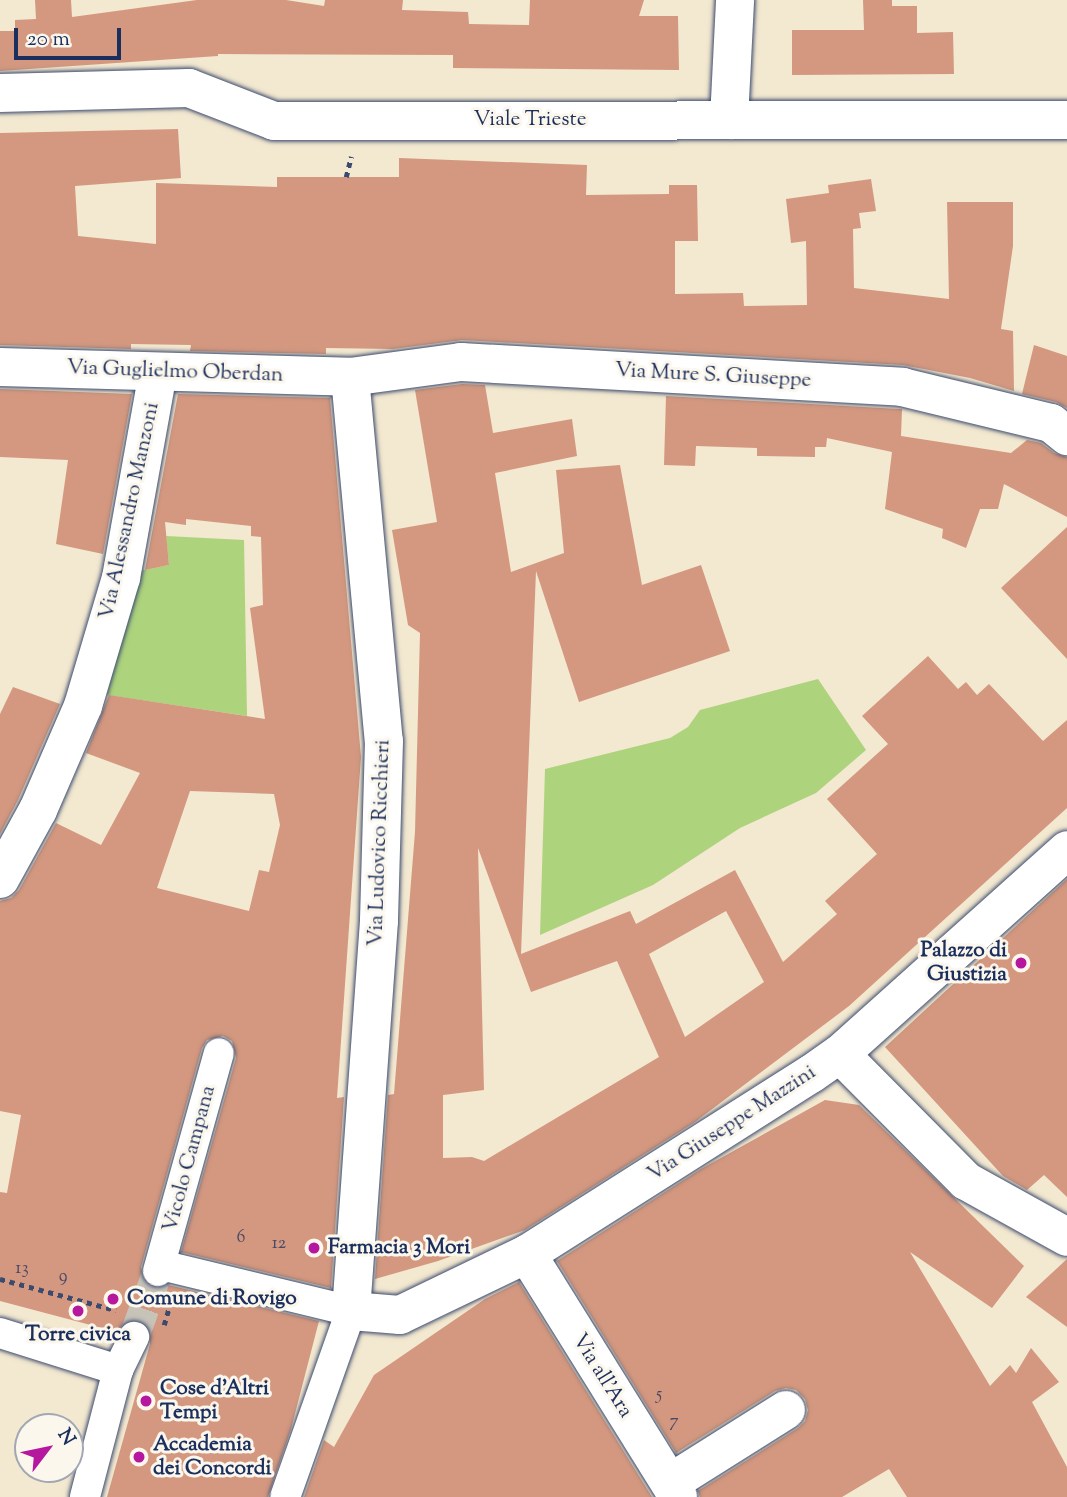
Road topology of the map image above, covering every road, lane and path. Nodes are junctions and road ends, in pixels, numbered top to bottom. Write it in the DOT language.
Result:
graph roads {
  1 [pos="735,0"];
  2 [pos="0,93"];
  3 [pos="729,120"];
  4 [pos="1067,120"];
  5 [pos="0,367"];
  6 [pos="158,372"];
  7 [pos="350,377"];
  8 [pos="1067,436"];
  9 [pos="1067,850"];
  10 [pos="0,879"];
  11 [pos="219,1053"];
  12 [pos="840,1055"];
  13 [pos="1067,1237"];
  14 [pos="527,1254"];
  15 [pos="0,1279"];
  16 [pos="351,1311"];
  17 [pos="164,1323"];
  18 [pos="139,1324"];
  19 [pos="0,1333"];
  20 [pos="118,1370"];
  21 [pos="786,1410"];
  22 [pos="674,1490"];
  23 [pos="85,1497"];
  24 [pos="285,1497"];
  1 -- 3 [label="street"];
  2 -- 3 [label="street, Viale Trieste"];
  3 -- 4 [label="street, Viale Trieste"];
  5 -- 6 [label="street, Via Guglielmo Oberdan"];
  6 -- 7 [label="street, Via Guglielmo Oberdan"];
  6 -- 10 [label="street, Via Alessandro Manzoni"];
  7 -- 8 [label="street, Via Mure S. Giuseppe"];
  7 -- 16 [label="street, Via Ludovico Ricchieri"];
  9 -- 12 [label="street, Via Giuseppe Mazzini"];
  11 -- 16 [label="street, Vicolo Campana"];
  12 -- 13 [label="street"];
  12 -- 14 [label="street, Via Giuseppe Mazzini"];
  14 -- 16 [label="street, Via Giuseppe Mazzini"];
  14 -- 22 [label="street, Via all'Ara"];
  15 -- 18 [label="path"];
  16 -- 24 [label="street"];
  17 -- 18 [label="path"];
  18 -- 20 [label="street"];
  19 -- 20 [label="street"];
  20 -- 23 [label="street"];
  21 -- 22 [label="street"];
}
